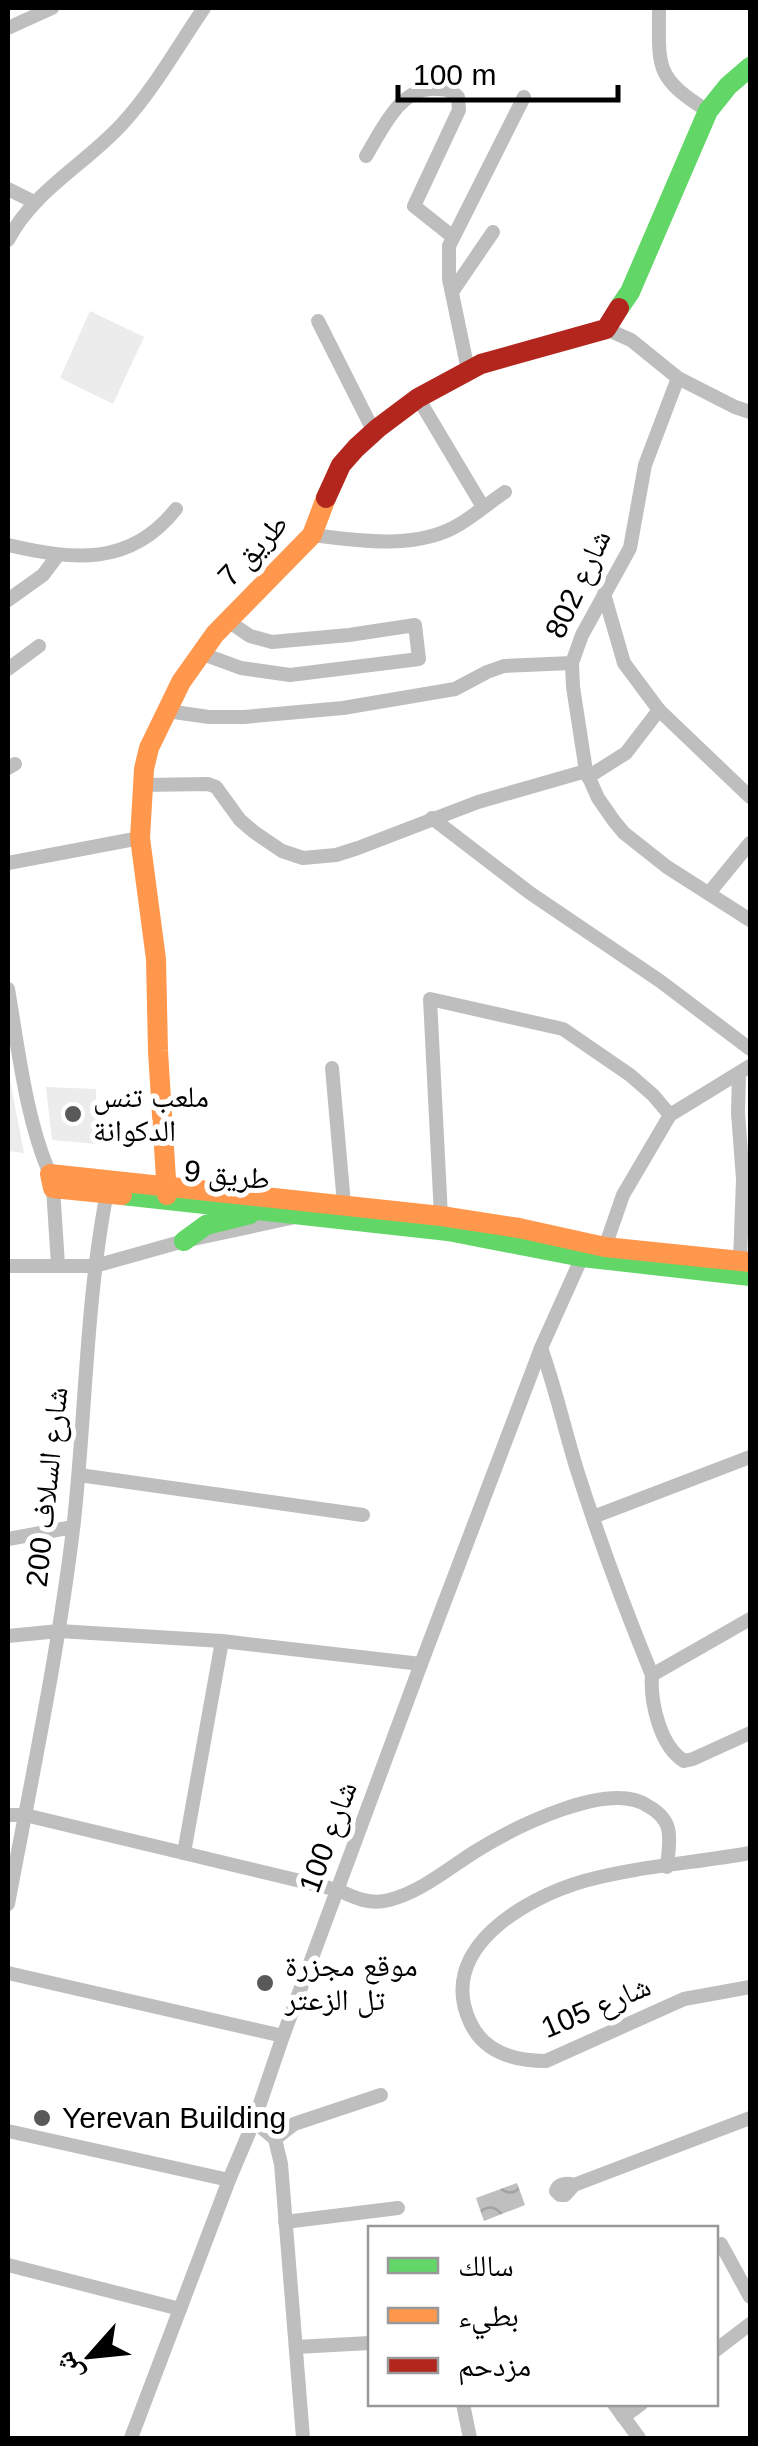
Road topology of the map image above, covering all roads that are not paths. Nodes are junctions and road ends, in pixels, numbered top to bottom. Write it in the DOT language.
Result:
graph roads {
  1 [pos="52,8"];
  2 [pos="204,8"];
  3 [pos="659,8"];
  4 [pos="8,28"];
  5 [pos="750,67"];
  6 [pos="524,96"];
  7 [pos="708,111"];
  8 [pos="366,156"];
  9 [pos="8,189"];
  10 [pos="34,202"];
  11 [pos="493,232"];
  12 [pos="453,237"];
  13 [pos="8,240"];
  14 [pos="452,292"];
  15 [pos="318,322"];
  16 [pos="606,329"];
  17 [pos="468,370"];
  18 [pos="678,378"];
  19 [pos="418,398"];
  20 [pos="750,412"];
  21 [pos="374,432"];
  22 [pos="505,492"];
  23 [pos="483,508"];
  24 [pos="176,509"];
  25 [pos="312,536"];
  26 [pos="8,545"];
  27 [pos="58,554"];
  28 [pos="604,594"];
  29 [pos="8,600"];
  30 [pos="228,620"];
  31 [pos="39,646"];
  32 [pos="200,653"];
  33 [pos="572,663"];
  34 [pos="8,669"];
  35 [pos="659,710"];
  36 [pos="167,712"];
  37 [pos="587,774"];
  38 [pos="142,785"];
  39 [pos="750,796"];
  40 [pos="432,818"];
  41 [pos="140,838"];
  42 [pos="750,844"];
  43 [pos="8,863"];
  44 [pos="709,893"];
  45 [pos="750,920"];
  46 [pos="8,989"];
  47 [pos="750,1049"];
  48 [pos="332,1068"];
  49 [pos="745,1070"];
  50 [pos="670,1116"];
  51 [pos="51,1181"];
  52 [pos="108,1186"];
  53 [pos="167,1192"];
  54 [pos="344,1204"];
  55 [pos="268,1210"];
  56 [pos="308,1214"];
  57 [pos="441,1216"];
  58 [pos="184,1241"];
  59 [pos="604,1247"];
  60 [pos="582,1257"];
  61 [pos="58,1265"];
  62 [pos="8,1266"];
  63 [pos="96,1266"];
  64 [pos="747,1266"];
  65 [pos="540,1348"];
  66 [pos="750,1457"];
  67 [pos="79,1475"];
  68 [pos="364,1515"];
  69 [pos="593,1517"];
  70 [pos="73,1527"];
  71 [pos="8,1539"];
  72 [pos="750,1619"];
  73 [pos="59,1631"];
  74 [pos="8,1636"];
  75 [pos="222,1641"];
  76 [pos="421,1664"];
  77 [pos="652,1676"];
  78 [pos="750,1733"];
  79 [pos="25,1815"];
  80 [pos="8,1816"];
  81 [pos="184,1853"];
  82 [pos="750,1853"];
  83 [pos="667,1867"];
  84 [pos="338,1890"];
  85 [pos="8,1904"];
  86 [pos="8,1973"];
  87 [pos="750,1986"];
  88 [pos="283,2036"];
  89 [pos="380,2096"];
  90 [pos="254,2121"];
  91 [pos="749,2123"];
  92 [pos="8,2131"];
  93 [pos="274,2138"];
  94 [pos="229,2180"];
  95 [pos="574,2185"];
  96 [pos="398,2208"];
  97 [pos="285,2222"];
  98 [pos="718,2246"];
  99 [pos="8,2266"];
  100 [pos="750,2297"];
  101 [pos="180,2309"];
  102 [pos="750,2324"];
  103 [pos="368,2342"];
  104 [pos="296,2347"];
  105 [pos="718,2348"];
  106 [pos="463,2406"];
  107 [pos="618,2410"];
  108 [pos="131,2438"];
  109 [pos="303,2438"];
  110 [pos="470,2438"];
  111 [pos="639,2438"];
  1 -- 4 [label="street"];
  2 -- 10 [label="street"];
  3 -- 7 [label="street"];
  5 -- 7 [label="street"];
  6 -- 12 [label="street"];
  7 -- 16 [label="street"];
  8 -- 12 [label="street"];
  9 -- 10 [label="street"];
  10 -- 13 [label="street"];
  11 -- 14 [label="street"];
  12 -- 14 [label="street"];
  14 -- 17 [label="street"];
  15 -- 21 [label="street"];
  16 -- 17 [label="street, 7 طريق"];
  16 -- 18 [label="street"];
  17 -- 19 [label="street, 7 طريق"];
  18 -- 20 [label="street"];
  18 -- 28 [label="street, شارع 802"];
  19 -- 21 [label="street, 7 طريق"];
  19 -- 23 [label="street"];
  21 -- 25 [label="street, 7 طريق"];
  22 -- 23 [label="street"];
  23 -- 25 [label="street"];
  24 -- 27 [label="street"];
  25 -- 30 [label="street, 7 طريق"];
  26 -- 27 [label="street"];
  27 -- 29 [label="street"];
  28 -- 33 [label="street, شارع 802"];
  28 -- 35 [label="street"];
  30 -- 32 [label="street, 7 طريق"];
  30 -- 32 [label="street"];
  31 -- 34 [label="street"];
  32 -- 36 [label="street, 7 طريق"];
  33 -- 36 [label="street"];
  33 -- 37 [label="street, شارع 802"];
  35 -- 37 [label="street"];
  35 -- 39 [label="street"];
  36 -- 38 [label="street, 7 طريق"];
  37 -- 40 [label="street"];
  37 -- 44 [label="street, شارع 802"];
  38 -- 40 [label="street"];
  38 -- 41 [label="street, 7 طريق"];
  40 -- 47 [label="street"];
  41 -- 43 [label="street"];
  41 -- 53 [label="street, 7 طريق"];
  42 -- 44 [label="street"];
  44 -- 45 [label="street, شارع 802"];
  46 -- 51 [label="street"];
  48 -- 54 [label="street"];
  49 -- 50 [label="street"];
  49 -- 64 [label="street"];
  50 -- 57 [label="street"];
  50 -- 59 [label="street"];
  51 -- 52 [label="street, 9 طريق"];
  51 -- 61 [label="street"];
  52 -- 53 [label="street, 9 طريق"];
  52 -- 63 [label="street, 200 شارع السلاف"];
  53 -- 54 [label="street, 9 طريق"];
  53 -- 55 [label="street, 9 طريق"];
  54 -- 57 [label="street, 9 طريق"];
  55 -- 56 [label="street, 9 طريق"];
  55 -- 58 [label="street"];
  56 -- 58 [label="street"];
  56 -- 60 [label="street, 9 طريق"];
  57 -- 59 [label="street, 9 طريق"];
  58 -- 63 [label="street"];
  59 -- 64 [label="street, 9 طريق"];
  60 -- 64 [label="street, 9 طريق"];
  60 -- 65 [label="street, شارع 100"];
  61 -- 62 [label="street"];
  61 -- 63 [label="street"];
  63 -- 67 [label="street, 200 شارع السلاف"];
  65 -- 69 [label="street"];
  65 -- 76 [label="street, شارع 100"];
  66 -- 69 [label="street"];
  67 -- 68 [label="street"];
  67 -- 70 [label="street, 200 شارع السلاف"];
  69 -- 77 [label="street"];
  70 -- 71 [label="street"];
  70 -- 73 [label="street, 200 شارع السلاف"];
  72 -- 77 [label="street"];
  73 -- 74 [label="street"];
  73 -- 75 [label="street"];
  73 -- 79 [label="street, 200 شارع السلاف"];
  75 -- 76 [label="street"];
  75 -- 81 [label="street"];
  76 -- 84 [label="street, شارع 100"];
  77 -- 78 [label="street"];
  79 -- 80 [label="street"];
  79 -- 81 [label="street"];
  79 -- 85 [label="street, 200 شارع السلاف"];
  81 -- 84 [label="street"];
  82 -- 83 [label="street, شارع 105"];
  83 -- 84 [label="street"];
  83 -- 87 [label="street, شارع 105"];
  84 -- 88 [label="street, شارع 100"];
  86 -- 88 [label="street"];
  88 -- 90 [label="street, شارع 100"];
  89 -- 93 [label="street"];
  90 -- 93 [label="street"];
  90 -- 94 [label="street, شارع 100"];
  91 -- 95 [label="street"];
  92 -- 94 [label="street"];
  93 -- 97 [label="street"];
  94 -- 101 [label="street, شارع 100"];
  96 -- 97 [label="street"];
  97 -- 104 [label="street"];
  98 -- 100 [label="street"];
  99 -- 101 [label="street"];
  101 -- 108 [label="street, شارع 100"];
  102 -- 105 [label="street"];
  103 -- 104 [label="street"];
  104 -- 109 [label="street"];
  106 -- 110 [label="street"];
  107 -- 111 [label="street"];
}
